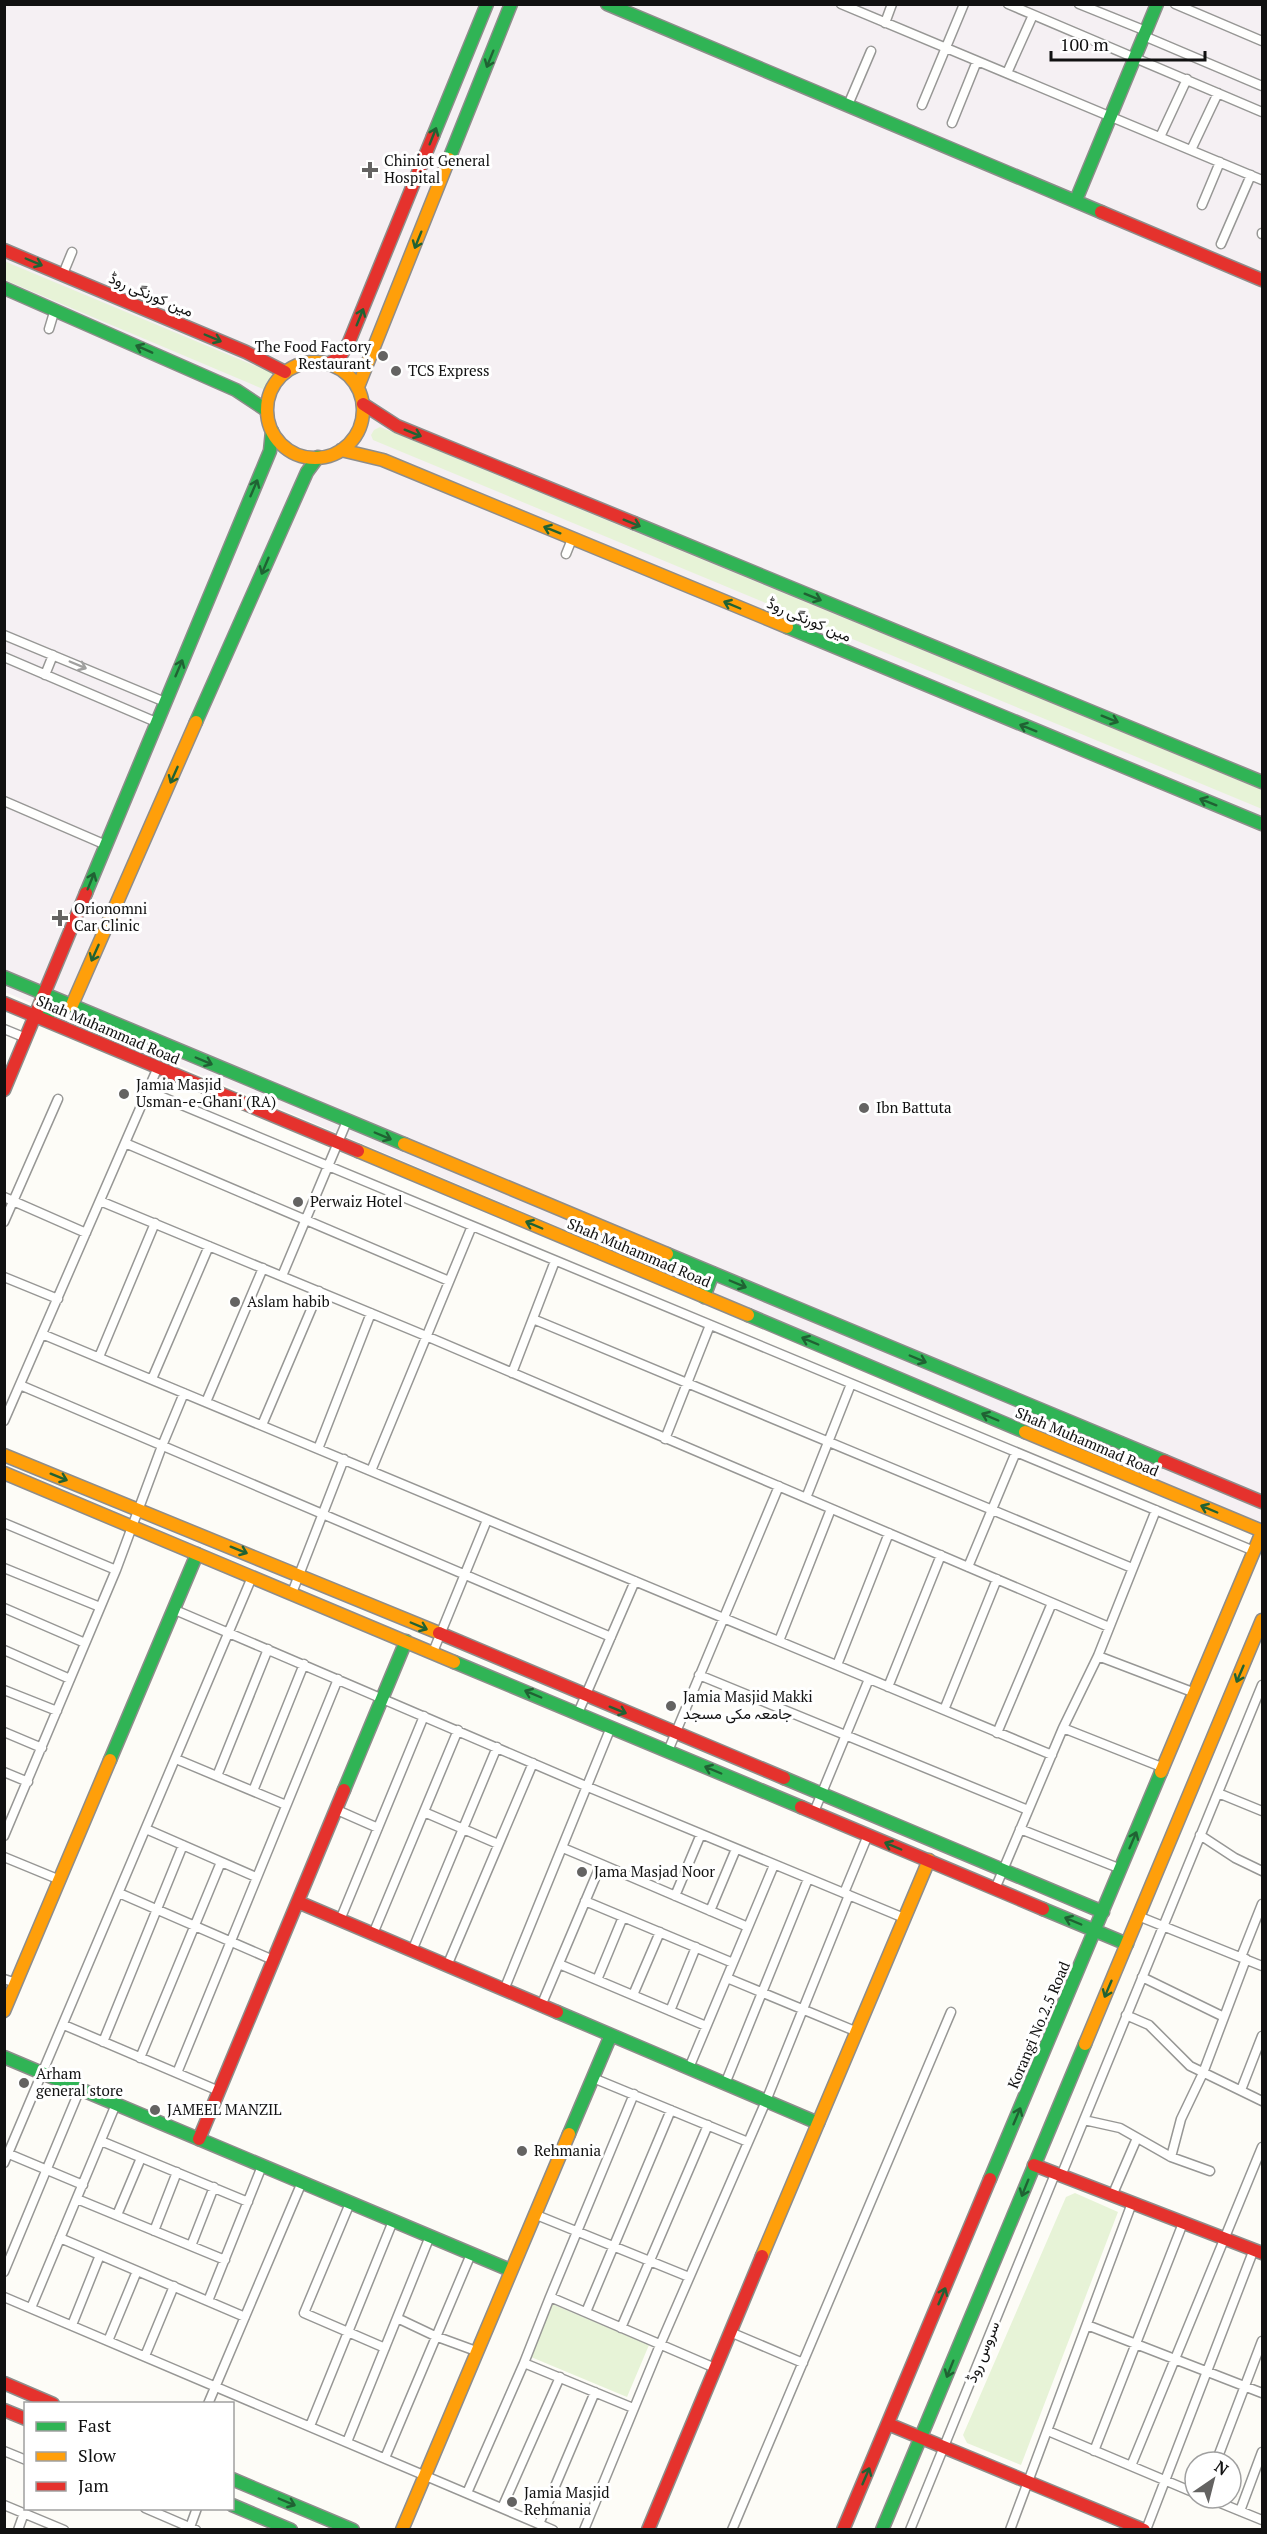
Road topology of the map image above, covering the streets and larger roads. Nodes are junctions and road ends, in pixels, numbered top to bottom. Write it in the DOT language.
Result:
graph roads {
  1 [pos="487,4"];
  2 [pos="511,4"];
  3 [pos="607,4"];
  4 [pos="841,4"];
  5 [pos="892,4"];
  6 [pos="964,4"];
  7 [pos="1008,4"];
  8 [pos="1079,4"];
  9 [pos="1157,4"];
  10 [pos="1175,4"];
  11 [pos="854,7"];
  12 [pos="1033,15"];
  13 [pos="885,23"];
  14 [pos="1145,33"];
  15 [pos="1263,41"];
  16 [pos="946,48"];
  17 [pos="871,51"];
  18 [pos="1135,57"];
  19 [pos="977,61"];
  20 [pos="1007,73"];
  21 [pos="1187,79"];
  22 [pos="1263,86"];
  23 [pos="1218,93"];
  24 [pos="848,105"];
  25 [pos="922,105"];
  26 [pos="1263,112"];
  27 [pos="1111,117"];
  28 [pos="952,123"];
  29 [pos="1160,137"];
  30 [pos="1191,150"];
  31 [pos="1221,162"];
  32 [pos="1251,175"];
  33 [pos="1263,180"];
  34 [pos="1076,201"];
  35 [pos="1202,205"];
  36 [pos="1221,244"];
  37 [pos="4,249"];
  38 [pos="72,252"];
  39 [pos="63,274"];
  40 [pos="1263,280"];
  41 [pos="4,288"];
  42 [pos="55,309"];
  43 [pos="49,329"];
  44 [pos="328,364"];
  45 [pos="285,372"];
  46 [pos="358,387"];
  47 [pos="363,404"];
  48 [pos="266,410"];
  49 [pos="273,431"];
  50 [pos="341,450"];
  51 [pos="318,457"];
  52 [pos="572,538"];
  53 [pos="566,554"];
  54 [pos="4,635"];
  55 [pos="53,655"];
  56 [pos="4,657"];
  57 [pos="45,675"];
  58 [pos="165,702"];
  59 [pos="156,722"];
  60 [pos="1263,782"];
  61 [pos="4,801"];
  62 [pos="1263,824"];
  63 [pos="105,845"];
  64 [pos="4,977"];
  65 [pos="45,993"];
  66 [pos="4,1003"];
  67 [pos="72,1005"];
  68 [pos="35,1016"];
  69 [pos="4,1029"];
  70 [pos="26,1038"];
  71 [pos="158,1067"];
  72 [pos="4,1090"];
  73 [pos="148,1091"];
  74 [pos="58,1099"];
  75 [pos="347,1121"];
  76 [pos="125,1143"];
  77 [pos="338,1143"];
  78 [pos="328,1166"];
  79 [pos="9,1199"];
  80 [pos="100,1201"];
  81 [pos="305,1220"];
  82 [pos="4,1222"];
  83 [pos="155,1223"];
  84 [pos="472,1226"];
  85 [pos="86,1233"];
  86 [pos="209,1246"];
  87 [pos="555,1261"];
  88 [pos="263,1268"];
  89 [pos="713,1274"];
  90 [pos="282,1276"];
  91 [pos="4,1277"];
  92 [pos="449,1281"];
  93 [pos="319,1291"];
  94 [pos="704,1297"];
  95 [pos="58,1299"];
  96 [pos="371,1313"];
  97 [pos="533,1319"];
  98 [pos="710,1325"];
  99 [pos="42,1334"];
  100 [pos="426,1336"];
  101 [pos="99,1357"];
  102 [pos="512,1373"];
  103 [pos="152,1379"];
  104 [pos="687,1383"];
  105 [pos="851,1384"];
  106 [pos="20,1385"];
  107 [pos="184,1393"];
  108 [pos="206,1402"];
  109 [pos="4,1421"];
  110 [pos="262,1425"];
  111 [pos="665,1438"];
  112 [pos="828,1442"];
  113 [pos="162,1446"];
  114 [pos="318,1449"];
  115 [pos="1016,1452"];
  116 [pos="4,1455"];
  117 [pos="344,1459"];
  118 [pos="371,1471"];
  119 [pos="4,1473"];
  120 [pos="778,1486"];
  121 [pos="806,1498"];
  122 [pos="1263,1502"];
  123 [pos="138,1509"];
  124 [pos="831,1509"];
  125 [pos="1156,1510"];
  126 [pos="991,1511"];
  127 [pos="323,1514"];
  128 [pos="488,1520"];
  129 [pos="4,1523"];
  130 [pos="132,1526"];
  131 [pos="1263,1532"];
  132 [pos="889,1533"];
  133 [pos="1254,1551"];
  134 [pos="197,1554"];
  135 [pos="941,1556"];
  136 [pos="968,1567"];
  137 [pos="4,1568"];
  138 [pos="1132,1568"];
  139 [pos="116,1570"];
  140 [pos="465,1574"];
  141 [pos="300,1575"];
  142 [pos="252,1576"];
  143 [pos="997,1579"];
  144 [pos="635,1581"];
  145 [pos="292,1593"];
  146 [pos="1052,1603"];
  147 [pos="100,1606"];
  148 [pos="4,1608"];
  149 [pos="175,1610"];
  150 [pos="723,1618"];
  151 [pos="1262,1623"];
  152 [pos="1109,1627"];
  153 [pos="229,1633"];
  154 [pos="441,1635"];
  155 [pos="611,1637"];
  156 [pos="406,1641"];
  157 [pos="779,1641"];
  158 [pos="85,1642"];
  159 [pos="267,1649"];
  160 [pos="4,1650"];
  161 [pos="433,1652"];
  162 [pos="1098,1656"];
  163 [pos="304,1664"];
  164 [pos="837,1665"];
  165 [pos="699,1675"];
  166 [pos="70,1679"];
  167 [pos="338,1679"];
  168 [pos="869,1679"];
  169 [pos="1263,1685"];
  170 [pos="888,1687"];
  171 [pos="4,1690"];
  172 [pos="1195,1694"];
  173 [pos="585,1696"];
  174 [pos="383,1698"];
  175 [pos="944,1710"];
  176 [pos="57,1712"];
  177 [pos="578,1713"];
  178 [pos="424,1716"];
  179 [pos="611,1727"];
  180 [pos="1063,1728"];
  181 [pos="458,1730"];
  182 [pos="4,1732"];
  183 [pos="997,1732"];
  184 [pos="676,1733"];
  185 [pos="846,1735"];
  186 [pos="497,1747"];
  187 [pos="42,1748"];
  188 [pos="668,1751"];
  189 [pos="1052,1755"];
  190 [pos="176,1759"];
  191 [pos="533,1763"];
  192 [pos="1164,1768"];
  193 [pos="4,1772"];
  194 [pos="216,1776"];
  195 [pos="28,1782"];
  196 [pos="588,1787"];
  197 [pos="253,1791"];
  198 [pos="822,1793"];
  199 [pos="1218,1793"];
  200 [pos="286,1805"];
  201 [pos="336,1810"];
  202 [pos="1028,1810"];
  203 [pos="1263,1811"];
  204 [pos="424,1812"];
  205 [pos="814,1812"];
  206 [pos="9,1814"];
  207 [pos="378,1828"];
  208 [pos="146,1829"];
  209 [pos="464,1829"];
  210 [pos="1020,1829"];
  211 [pos="701,1834"];
  212 [pos="868,1835"];
  213 [pos="1200,1835"];
  214 [pos="4,1836"];
  215 [pos="498,1844"];
  216 [pos="183,1845"];
  217 [pos="563,1848"];
  218 [pos="736,1849"];
  219 [pos="4,1857"];
  220 [pos="929,1860"];
  221 [pos="221,1862"];
  222 [pos="601,1864"];
  223 [pos="774,1865"];
  224 [pos="1121,1869"];
  225 [pos="1003,1870"];
  226 [pos="1263,1871"];
  227 [pos="256,1877"];
  228 [pos="808,1879"];
  229 [pos="60,1880"];
  230 [pos="995,1889"];
  231 [pos="119,1893"];
  232 [pos="846,1894"];
  233 [pos="675,1896"];
  234 [pos="585,1901"];
  235 [pos="298,1902"];
  236 [pos="1263,1904"];
  237 [pos="157,1910"];
  238 [pos="710,1911"];
  239 [pos="1103,1912"];
  240 [pos="1138,1916"];
  241 [pos="623,1917"];
  242 [pos="904,1918"];
  243 [pos="340,1920"];
  244 [pos="194,1926"];
  245 [pos="1162,1926"];
  246 [pos="748,1927"];
  247 [pos="1095,1931"];
  248 [pos="660,1932"];
  249 [pos="373,1934"];
  250 [pos="230,1941"];
  251 [pos="1126,1944"];
  252 [pos="696,1947"];
  253 [pos="412,1951"];
  254 [pos="1244,1958"];
  255 [pos="273,1960"];
  256 [pos="733,1963"];
  257 [pos="559,1964"];
  258 [pos="447,1966"];
  259 [pos="1263,1966"];
  260 [pos="1142,1977"];
  261 [pos="727,1978"];
  262 [pos="597,1980"];
  263 [pos="10,1981"];
  264 [pos="504,1990"];
  265 [pos="762,1993"];
  266 [pos="633,1995"];
  267 [pos="541,2006"];
  268 [pos="803,2009"];
  269 [pos="4,2011"];
  270 [pos="670,2011"];
  271 [pos="951,2012"];
  272 [pos="1126,2015"];
  273 [pos="1224,2017"];
  274 [pos="64,2025"];
  275 [pos="706,2026"];
  276 [pos="855,2031"];
  277 [pos="611,2036"];
  278 [pos="1263,2036"];
  279 [pos="102,2042"];
  280 [pos="4,2057"];
  281 [pos="140,2058"];
  282 [pos="689,2068"];
  283 [pos="43,2073"];
  284 [pos="177,2073"];
  285 [pos="1203,2073"];
  286 [pos="593,2078"];
  287 [pos="725,2084"];
  288 [pos="80,2089"];
  289 [pos="1241,2090"];
  290 [pos="219,2091"];
  291 [pos="634,2094"];
  292 [pos="766,2101"];
  293 [pos="1263,2101"];
  294 [pos="116,2104"];
  295 [pos="671,2110"];
  296 [pos="1084,2120"];
  297 [pos="818,2123"];
  298 [pos="708,2125"];
  299 [pos="1137,2138"];
  300 [pos="199,2139"];
  301 [pos="101,2141"];
  302 [pos="748,2142"];
  303 [pos="1263,2147"];
  304 [pos="9,2154"];
  305 [pos="141,2157"];
  306 [pos="1170,2157"];
  307 [pos="4,2163"];
  308 [pos="1034,2165"];
  309 [pos="262,2166"];
  310 [pos="47,2170"];
  311 [pos="1210,2171"];
  312 [pos="177,2172"];
  313 [pos="1058,2175"];
  314 [pos="302,2182"];
  315 [pos="83,2185"];
  316 [pos="214,2187"];
  317 [pos="1112,2196"];
  318 [pos="77,2199"];
  319 [pos="248,2202"];
  320 [pos="350,2203"];
  321 [pos="1132,2203"];
  322 [pos="534,2214"];
  323 [pos="117,2215"];
  324 [pos="393,2221"];
  325 [pos="1183,2223"];
  326 [pos="154,2231"];
  327 [pos="577,2232"];
  328 [pos="430,2236"];
  329 [pos="60,2238"];
  330 [pos="1225,2239"];
  331 [pos="191,2246"];
  332 [pos="614,2247"];
  333 [pos="1258,2251"];
  334 [pos="471,2254"];
  335 [pos="100,2255"];
  336 [pos="225,2260"];
  337 [pos="650,2261"];
  338 [pos="510,2270"];
  339 [pos="138,2271"];
  340 [pos="4,2272"];
  341 [pos="689,2277"];
  342 [pos="174,2286"];
  343 [pos="4,2297"];
  344 [pos="550,2297"];
  345 [pos="208,2301"];
  346 [pos="32,2308"];
  347 [pos="586,2313"];
  348 [pos="245,2317"];
  349 [pos="397,2318"];
  350 [pos="72,2325"];
  351 [pos="1087,2325"];
  352 [pos="621,2328"];
  353 [pos="348,2332"];
  354 [pos="730,2332"];
  355 [pos="435,2336"];
  356 [pos="108,2341"];
  357 [pos="1263,2341"];
  358 [pos="1136,2344"];
  359 [pos="660,2345"];
  360 [pos="385,2348"];
  361 [pos="477,2351"];
  362 [pos="145,2356"];
  363 [pos="1175,2360"];
  364 [pos="524,2362"];
  365 [pos="803,2363"];
  366 [pos="715,2368"];
  367 [pos="1208,2372"];
  368 [pos="560,2377"];
  369 [pos="4,2383"];
  370 [pos="215,2386"];
  371 [pos="1245,2386"];
  372 [pos="595,2392"];
  373 [pos="1263,2393"];
  374 [pos="51,2402"];
  375 [pos="208,2402"];
  376 [pos="633,2408"];
  377 [pos="4,2410"];
  378 [pos="24,2418"];
  379 [pos="888,2424"];
  380 [pos="310,2426"];
  381 [pos="1048,2432"];
  382 [pos="921,2438"];
  383 [pos="347,2442"];
  384 [pos="945,2447"];
  385 [pos="1221,2450"];
  386 [pos="4,2451"];
  387 [pos="1094,2451"];
  388 [pos="1263,2452"];
  389 [pos="385,2458"];
  390 [pos="24,2459"];
  391 [pos="1131,2466"];
  392 [pos="425,2475"];
  393 [pos="234,2480"];
  394 [pos="1167,2481"];
  395 [pos="1029,2482"];
  396 [pos="1183,2488"];
  397 [pos="467,2493"];
  398 [pos="4,2505"];
  399 [pos="234,2506"];
  400 [pos="502,2508"];
  401 [pos="149,2510"];
  402 [pos="197,2510"];
  403 [pos="1240,2511"];
  404 [pos="24,2513"];
  405 [pos="1263,2520"];
  406 [pos="539,2524"];
  407 [pos="18,2529"];
  408 [pos="60,2529"];
  409 [pos="192,2529"];
  410 [pos="291,2529"];
  411 [pos="353,2529"];
  412 [pos="402,2529"];
  413 [pos="553,2529"];
  414 [pos="584,2529"];
  415 [pos="648,2529"];
  416 [pos="732,2529"];
  417 [pos="843,2529"];
  418 [pos="882,2529"];
  419 [pos="910,2529"];
  420 [pos="1010,2529"];
  421 [pos="1145,2529"];
  44 -- 1 [label="street, one-way"];
  2 -- 46 [label="street, one-way"];
  3 -- 24 [label="street"];
  4 -- 11 [label="street"];
  5 -- 13 [label="street"];
  6 -- 16 [label="street"];
  7 -- 12 [label="street"];
  8 -- 14 [label="street"];
  9 -- 14 [label="street"];
  10 -- 15 [label="street"];
  11 -- 13 [label="street"];
  12 -- 18 [label="street"];
  12 -- 20 [label="street"];
  13 -- 16 [label="street"];
  14 -- 18 [label="street"];
  14 -- 22 [label="street"];
  16 -- 19 [label="street"];
  16 -- 25 [label="street"];
  17 -- 24 [label="street"];
  18 -- 21 [label="street"];
  18 -- 27 [label="street"];
  19 -- 20 [label="street"];
  19 -- 28 [label="street"];
  20 -- 27 [label="street"];
  21 -- 23 [label="street"];
  21 -- 29 [label="street"];
  23 -- 26 [label="street"];
  23 -- 30 [label="street"];
  24 -- 34 [label="street"];
  27 -- 29 [label="street"];
  27 -- 34 [label="street"];
  29 -- 30 [label="street"];
  30 -- 31 [label="street"];
  31 -- 32 [label="street"];
  31 -- 35 [label="street"];
  32 -- 33 [label="street"];
  32 -- 36 [label="street"];
  34 -- 40 [label="street"];
  37 -- 39 [label="street, مین کورنگی روڈ, one-way"];
  38 -- 39 [label="street"];
  39 -- 45 [label="street, مین کورنگی روڈ, one-way"];
  41 -- 42 [label="street"];
  42 -- 43 [label="street"];
  48 -- 42 [label="street, one-way"];
  44 -- 45 [label="street"];
  44 -- 46 [label="street"];
  45 -- 48 [label="street"];
  46 -- 47 [label="street"];
  47 -- 50 [label="street"];
  47 -- 60 [label="street, مین کورنگی روڈ, one-way"];
  48 -- 49 [label="street"];
  49 -- 51 [label="street"];
  58 -- 49 [label="street, one-way"];
  50 -- 51 [label="street"];
  52 -- 50 [label="street, مین کورنگی روڈ, one-way"];
  51 -- 67 [label="street, one-way"];
  52 -- 53 [label="street"];
  62 -- 52 [label="street, مین کورنگی روڈ, one-way"];
  54 -- 55 [label="street"];
  55 -- 57 [label="street"];
  55 -- 58 [label="street, one-way"];
  56 -- 57 [label="street"];
  57 -- 59 [label="street"];
  58 -- 59 [label="street"];
  59 -- 63 [label="street"];
  61 -- 63 [label="street"];
  65 -- 63 [label="street, one-way"];
  64 -- 65 [label="street, Shah Muhammad Road"];
  65 -- 67 [label="street, Shah Muhammad Road"];
  65 -- 68 [label="street"];
  66 -- 68 [label="street, Shah Muhammad Road"];
  67 -- 68 [label="street"];
  67 -- 75 [label="street, Shah Muhammad Road, one-way"];
  68 -- 70 [label="street"];
  68 -- 71 [label="street, Shah Muhammad Road"];
  69 -- 70 [label="street"];
  70 -- 72 [label="street"];
  71 -- 73 [label="street"];
  71 -- 77 [label="street, Shah Muhammad Road"];
  73 -- 76 [label="street"];
  73 -- 78 [label="street"];
  74 -- 79 [label="street"];
  75 -- 77 [label="street"];
  75 -- 89 [label="street, Shah Muhammad Road, one-way"];
  76 -- 80 [label="street"];
  76 -- 81 [label="street"];
  77 -- 78 [label="street"];
  94 -- 77 [label="street, Shah Muhammad Road, one-way"];
  78 -- 81 [label="street"];
  78 -- 84 [label="street"];
  79 -- 82 [label="street"];
  79 -- 85 [label="street"];
  80 -- 83 [label="street"];
  80 -- 85 [label="street"];
  81 -- 90 [label="street"];
  81 -- 92 [label="street"];
  83 -- 86 [label="street"];
  83 -- 101 [label="street"];
  84 -- 87 [label="street"];
  84 -- 92 [label="street"];
  85 -- 95 [label="street"];
  86 -- 88 [label="street"];
  86 -- 103 [label="street"];
  87 -- 97 [label="street"];
  87 -- 98 [label="street"];
  88 -- 90 [label="street"];
  88 -- 108 [label="street"];
  89 -- 94 [label="street"];
  89 -- 122 [label="street, Shah Muhammad Road, one-way"];
  90 -- 93 [label="street"];
  91 -- 95 [label="street"];
  92 -- 100 [label="street"];
  93 -- 96 [label="street"];
  93 -- 110 [label="street"];
  131 -- 94 [label="street, Shah Muhammad Road, one-way"];
  95 -- 99 [label="street"];
  96 -- 100 [label="street"];
  96 -- 114 [label="street"];
  97 -- 102 [label="street"];
  97 -- 104 [label="street"];
  98 -- 104 [label="street"];
  98 -- 105 [label="street"];
  99 -- 101 [label="street"];
  99 -- 106 [label="street"];
  100 -- 102 [label="street"];
  100 -- 118 [label="street"];
  101 -- 103 [label="street"];
  102 -- 111 [label="street"];
  103 -- 107 [label="street"];
  104 -- 111 [label="street"];
  104 -- 112 [label="street"];
  105 -- 112 [label="street"];
  105 -- 115 [label="street"];
  106 -- 109 [label="street"];
  106 -- 113 [label="street"];
  107 -- 108 [label="street"];
  107 -- 113 [label="street"];
  108 -- 110 [label="street"];
  110 -- 114 [label="street"];
  111 -- 120 [label="street"];
  112 -- 121 [label="street"];
  112 -- 126 [label="street"];
  113 -- 123 [label="street"];
  113 -- 127 [label="street"];
  114 -- 117 [label="street"];
  115 -- 125 [label="street"];
  115 -- 126 [label="street"];
  116 -- 123 [label="street, one-way"];
  117 -- 118 [label="street"];
  117 -- 127 [label="street"];
  118 -- 128 [label="street"];
  119 -- 130 [label="street"];
  120 -- 121 [label="street"];
  120 -- 150 [label="street"];
  121 -- 124 [label="street"];
  123 -- 130 [label="street"];
  123 -- 141 [label="street, one-way"];
  124 -- 132 [label="street"];
  124 -- 157 [label="street"];
  125 -- 133 [label="street"];
  125 -- 138 [label="street"];
  126 -- 136 [label="street"];
  126 -- 138 [label="street"];
  127 -- 140 [label="street"];
  127 -- 141 [label="street"];
  128 -- 140 [label="street"];
  128 -- 144 [label="street"];
  129 -- 139 [label="street"];
  130 -- 134 [label="street"];
  130 -- 139 [label="street"];
  131 -- 133 [label="street, Korangi No.2.5 Road"];
  132 -- 135 [label="street"];
  132 -- 164 [label="street"];
  133 -- 172 [label="street, Korangi No.2.5 Road"];
  134 -- 142 [label="street"];
  134 -- 149 [label="street"];
  135 -- 136 [label="street"];
  135 -- 170 [label="street"];
  136 -- 143 [label="street"];
  137 -- 147 [label="street"];
  138 -- 152 [label="street"];
  139 -- 147 [label="street"];
  140 -- 154 [label="street"];
  140 -- 155 [label="street"];
  141 -- 145 [label="street"];
  141 -- 154 [label="street, one-way"];
  142 -- 145 [label="street"];
  142 -- 153 [label="street"];
  143 -- 146 [label="street"];
  143 -- 175 [label="street"];
  144 -- 150 [label="street"];
  144 -- 155 [label="street"];
  145 -- 156 [label="street"];
  146 -- 152 [label="street"];
  146 -- 183 [label="street"];
  147 -- 158 [label="street"];
  148 -- 158 [label="street"];
  149 -- 153 [label="street"];
  149 -- 229 [label="street"];
  150 -- 157 [label="street"];
  150 -- 165 [label="street"];
  151 -- 240 [label="street, one-way"];
  152 -- 162 [label="street"];
  153 -- 159 [label="street"];
  153 -- 190 [label="street"];
  154 -- 161 [label="street"];
  154 -- 173 [label="street"];
  155 -- 173 [label="street"];
  156 -- 161 [label="street"];
  156 -- 174 [label="street"];
  157 -- 164 [label="street"];
  158 -- 166 [label="street"];
  159 -- 163 [label="street"];
  159 -- 194 [label="street"];
  160 -- 166 [label="street"];
  177 -- 161 [label="street, one-way"];
  162 -- 172 [label="street"];
  162 -- 180 [label="street"];
  163 -- 167 [label="street"];
  163 -- 197 [label="street"];
  164 -- 168 [label="street"];
  165 -- 184 [label="street"];
  165 -- 185 [label="street"];
  166 -- 176 [label="street"];
  167 -- 174 [label="street"];
  167 -- 200 [label="street"];
  168 -- 170 [label="street"];
  168 -- 185 [label="street"];
  169 -- 199 [label="street, سروس روڈ"];
  170 -- 175 [label="street"];
  171 -- 176 [label="street"];
  172 -- 192 [label="street, Korangi No.2.5 Road"];
  173 -- 177 [label="street"];
  173 -- 184 [label="street, one-way"];
  174 -- 178 [label="street"];
  174 -- 201 [label="street"];
  175 -- 183 [label="street"];
  176 -- 187 [label="street"];
  177 -- 179 [label="street"];
  178 -- 181 [label="street"];
  178 -- 207 [label="street"];
  179 -- 188 [label="street"];
  179 -- 196 [label="street"];
  180 -- 189 [label="street"];
  180 -- 192 [label="street"];
  181 -- 186 [label="street"];
  181 -- 204 [label="street"];
  182 -- 187 [label="street"];
  183 -- 189 [label="street"];
  184 -- 188 [label="street"];
  184 -- 198 [label="street"];
  185 -- 198 [label="street"];
  185 -- 202 [label="street"];
  186 -- 191 [label="street"];
  186 -- 209 [label="street"];
  187 -- 195 [label="street"];
  205 -- 188 [label="street, one-way"];
  189 -- 202 [label="street"];
  190 -- 194 [label="street"];
  190 -- 208 [label="street"];
  191 -- 196 [label="street"];
  191 -- 215 [label="street"];
  224 -- 192 [label="street, Korangi No.2.5 Road, one-way"];
  193 -- 195 [label="street"];
  194 -- 197 [label="street"];
  195 -- 206 [label="street"];
  196 -- 211 [label="street"];
  196 -- 217 [label="street"];
  197 -- 200 [label="street"];
  198 -- 205 [label="street"];
  198 -- 225 [label="street"];
  199 -- 203 [label="street"];
  199 -- 213 [label="street, سروس روڈ"];
  200 -- 227 [label="street"];
  201 -- 207 [label="street"];
  201 -- 235 [label="street"];
  202 -- 210 [label="street"];
  204 -- 209 [label="street"];
  204 -- 249 [label="street"];
  205 -- 212 [label="street"];
  206 -- 214 [label="street"];
  207 -- 243 [label="street"];
  208 -- 216 [label="street"];
  208 -- 231 [label="street"];
  209 -- 215 [label="street"];
  209 -- 253 [label="street"];
  210 -- 224 [label="street"];
  210 -- 225 [label="street"];
  211 -- 218 [label="street"];
  211 -- 233 [label="street"];
  220 -- 212 [label="street, one-way"];
  212 -- 232 [label="street"];
  213 -- 226 [label="street"];
  213 -- 245 [label="street, سروس روڈ"];
  215 -- 258 [label="street"];
  216 -- 221 [label="street"];
  216 -- 237 [label="street"];
  217 -- 222 [label="street"];
  217 -- 264 [label="street"];
  218 -- 223 [label="street"];
  218 -- 238 [label="street"];
  219 -- 229 [label="street"];
  220 -- 230 [label="street"];
  220 -- 242 [label="street"];
  221 -- 227 [label="street"];
  221 -- 244 [label="street"];
  222 -- 233 [label="street"];
  222 -- 234 [label="street"];
  223 -- 228 [label="street"];
  223 -- 246 [label="street"];
  224 -- 239 [label="street, Korangi No.2.5 Road"];
  225 -- 230 [label="street"];
  225 -- 239 [label="street"];
  227 -- 250 [label="street"];
  228 -- 232 [label="street"];
  228 -- 265 [label="street"];
  229 -- 263 [label="street"];
  247 -- 230 [label="street, one-way"];
  231 -- 237 [label="street"];
  231 -- 274 [label="street"];
  232 -- 242 [label="street"];
  232 -- 268 [label="street"];
  233 -- 238 [label="street"];
  234 -- 241 [label="street"];
  234 -- 257 [label="street"];
  235 -- 243 [label="street"];
  235 -- 255 [label="street"];
  236 -- 254 [label="street"];
  237 -- 244 [label="street"];
  237 -- 279 [label="street"];
  238 -- 246 [label="street"];
  239 -- 247 [label="street, Korangi No.2.5 Road"];
  240 -- 245 [label="street"];
  240 -- 251 [label="street"];
  241 -- 248 [label="street"];
  241 -- 262 [label="street"];
  242 -- 276 [label="street"];
  243 -- 249 [label="street"];
  244 -- 250 [label="street"];
  244 -- 281 [label="street"];
  245 -- 254 [label="street"];
  245 -- 260 [label="street, سروس روڈ"];
  246 -- 256 [label="street"];
  247 -- 251 [label="street"];
  379 -- 247 [label="street, Korangi No.2.5 Road, one-way"];
  248 -- 252 [label="street"];
  248 -- 266 [label="street"];
  249 -- 253 [label="street"];
  250 -- 255 [label="street"];
  250 -- 284 [label="street"];
  251 -- 308 [label="street, one-way"];
  252 -- 256 [label="street"];
  252 -- 270 [label="street"];
  253 -- 258 [label="street"];
  254 -- 259 [label="street"];
  254 -- 273 [label="street"];
  255 -- 290 [label="street"];
  256 -- 261 [label="street"];
  257 -- 262 [label="street"];
  257 -- 267 [label="street"];
  258 -- 264 [label="street"];
  260 -- 272 [label="street, سروس روڈ"];
  260 -- 273 [label="street"];
  261 -- 265 [label="street"];
  261 -- 275 [label="street"];
  262 -- 266 [label="street"];
  263 -- 269 [label="street"];
  264 -- 267 [label="street"];
  265 -- 268 [label="street"];
  265 -- 287 [label="street"];
  266 -- 270 [label="street"];
  267 -- 277 [label="street"];
  268 -- 276 [label="street"];
  268 -- 292 [label="street"];
  270 -- 275 [label="street"];
  271 -- 365 [label="street"];
  272 -- 285 [label="street"];
  272 -- 296 [label="street, سروس روڈ"];
  273 -- 285 [label="street"];
  274 -- 279 [label="street"];
  274 -- 283 [label="street"];
  275 -- 282 [label="street"];
  276 -- 297 [label="street"];
  277 -- 282 [label="street"];
  277 -- 286 [label="street"];
  278 -- 289 [label="street"];
  279 -- 281 [label="street"];
  280 -- 283 [label="street"];
  281 -- 284 [label="street"];
  282 -- 287 [label="street"];
  283 -- 288 [label="street"];
  283 -- 304 [label="street"];
  284 -- 290 [label="street"];
  285 -- 289 [label="street"];
  285 -- 306 [label="street"];
  286 -- 291 [label="street"];
  286 -- 322 [label="street"];
  287 -- 292 [label="street"];
  288 -- 294 [label="street"];
  288 -- 310 [label="street"];
  289 -- 293 [label="street"];
  290 -- 300 [label="street"];
  291 -- 295 [label="street"];
  291 -- 327 [label="street"];
  292 -- 297 [label="street"];
  292 -- 302 [label="street"];
  294 -- 300 [label="street"];
  294 -- 301 [label="street"];
  295 -- 298 [label="street"];
  295 -- 332 [label="street"];
  296 -- 299 [label="street"];
  296 -- 313 [label="street, سروس روڈ"];
  297 -- 354 [label="street"];
  298 -- 302 [label="street"];
  298 -- 337 [label="street"];
  299 -- 306 [label="street"];
  299 -- 317 [label="street"];
  300 -- 309 [label="street"];
  301 -- 305 [label="street"];
  301 -- 315 [label="street"];
  302 -- 341 [label="street"];
  303 -- 330 [label="street"];
  304 -- 307 [label="street"];
  304 -- 310 [label="street"];
  305 -- 312 [label="street"];
  305 -- 323 [label="street"];
  306 -- 311 [label="street"];
  308 -- 313 [label="street"];
  308 -- 382 [label="street, one-way"];
  309 -- 314 [label="street"];
  309 -- 319 [label="street"];
  310 -- 315 [label="street"];
  310 -- 340 [label="street"];
  312 -- 316 [label="street"];
  312 -- 326 [label="street"];
  313 -- 317 [label="street"];
  313 -- 384 [label="street, سروس روڈ"];
  314 -- 320 [label="street"];
  314 -- 348 [label="street"];
  315 -- 318 [label="street"];
  316 -- 319 [label="street"];
  316 -- 331 [label="street"];
  317 -- 321 [label="street"];
  318 -- 323 [label="street"];
  318 -- 329 [label="street"];
  319 -- 336 [label="street"];
  320 -- 324 [label="street"];
  320 -- 353 [label="street"];
  321 -- 325 [label="street"];
  321 -- 351 [label="street"];
  322 -- 327 [label="street"];
  322 -- 338 [label="street"];
  323 -- 326 [label="street"];
  324 -- 328 [label="street"];
  324 -- 353 [label="street"];
  325 -- 330 [label="street"];
  325 -- 358 [label="street"];
  326 -- 331 [label="street"];
  327 -- 332 [label="street"];
  327 -- 344 [label="street"];
  328 -- 334 [label="street"];
  328 -- 349 [label="street"];
  329 -- 335 [label="street"];
  329 -- 346 [label="street"];
  330 -- 333 [label="street"];
  330 -- 363 [label="street"];
  331 -- 336 [label="street"];
  332 -- 337 [label="street"];
  332 -- 347 [label="street"];
  333 -- 367 [label="street"];
  334 -- 338 [label="street"];
  334 -- 355 [label="street"];
  335 -- 339 [label="street"];
  335 -- 350 [label="street"];
  336 -- 345 [label="street"];
  337 -- 341 [label="street"];
  337 -- 352 [label="street"];
  338 -- 361 [label="street"];
  339 -- 342 [label="street"];
  339 -- 356 [label="street"];
  341 -- 359 [label="street"];
  342 -- 345 [label="street"];
  342 -- 362 [label="street"];
  343 -- 346 [label="street"];
  344 -- 347 [label="street"];
  344 -- 364 [label="street"];
  345 -- 348 [label="street"];
  346 -- 350 [label="street"];
  347 -- 352 [label="street"];
  348 -- 370 [label="street"];
  349 -- 355 [label="street"];
  349 -- 360 [label="street"];
  350 -- 356 [label="street"];
  351 -- 358 [label="street"];
  351 -- 381 [label="street"];
  352 -- 359 [label="street"];
  353 -- 360 [label="street"];
  353 -- 380 [label="street"];
  354 -- 365 [label="street"];
  354 -- 366 [label="street"];
  355 -- 361 [label="street"];
  355 -- 389 [label="street"];
  356 -- 362 [label="street"];
  357 -- 371 [label="street"];
  358 -- 363 [label="street"];
  358 -- 387 [label="street"];
  359 -- 366 [label="street"];
  359 -- 376 [label="street"];
  360 -- 383 [label="street"];
  361 -- 392 [label="street"];
  362 -- 370 [label="street"];
  363 -- 367 [label="street"];
  363 -- 391 [label="street"];
  364 -- 368 [label="street"];
  364 -- 397 [label="street"];
  365 -- 416 [label="street"];
  366 -- 415 [label="street"];
  367 -- 371 [label="street"];
  367 -- 394 [label="street"];
  368 -- 372 [label="street"];
  368 -- 400 [label="street"];
  369 -- 374 [label="street"];
  370 -- 375 [label="street"];
  370 -- 380 [label="street"];
  371 -- 373 [label="street"];
  371 -- 385 [label="street"];
  372 -- 376 [label="street"];
  372 -- 406 [label="street"];
  376 -- 414 [label="street"];
  377 -- 378 [label="street"];
  379 -- 382 [label="street"];
  417 -- 379 [label="street, Korangi No.2.5 Road, one-way"];
  380 -- 383 [label="street"];
  381 -- 387 [label="street"];
  381 -- 395 [label="street"];
  382 -- 384 [label="street"];
  382 -- 418 [label="street"];
  383 -- 389 [label="street"];
  384 -- 395 [label="street"];
  384 -- 419 [label="street, سروس روڈ"];
  386 -- 390 [label="street"];
  387 -- 391 [label="street"];
  388 -- 403 [label="street"];
  389 -- 392 [label="street"];
  391 -- 394 [label="street"];
  392 -- 397 [label="street"];
  392 -- 412 [label="street"];
  393 -- 411 [label="street, one-way"];
  394 -- 396 [label="street"];
  394 -- 421 [label="street"];
  395 -- 420 [label="street"];
  395 -- 421 [label="street"];
  397 -- 400 [label="street"];
  398 -- 404 [label="street"];
  399 -- 410 [label="street"];
  400 -- 406 [label="street"];
  401 -- 409 [label="street"];
  402 -- 409 [label="street"];
  403 -- 405 [label="street"];
  404 -- 407 [label="street"];
  404 -- 408 [label="street"];
  406 -- 413 [label="street"];
}
